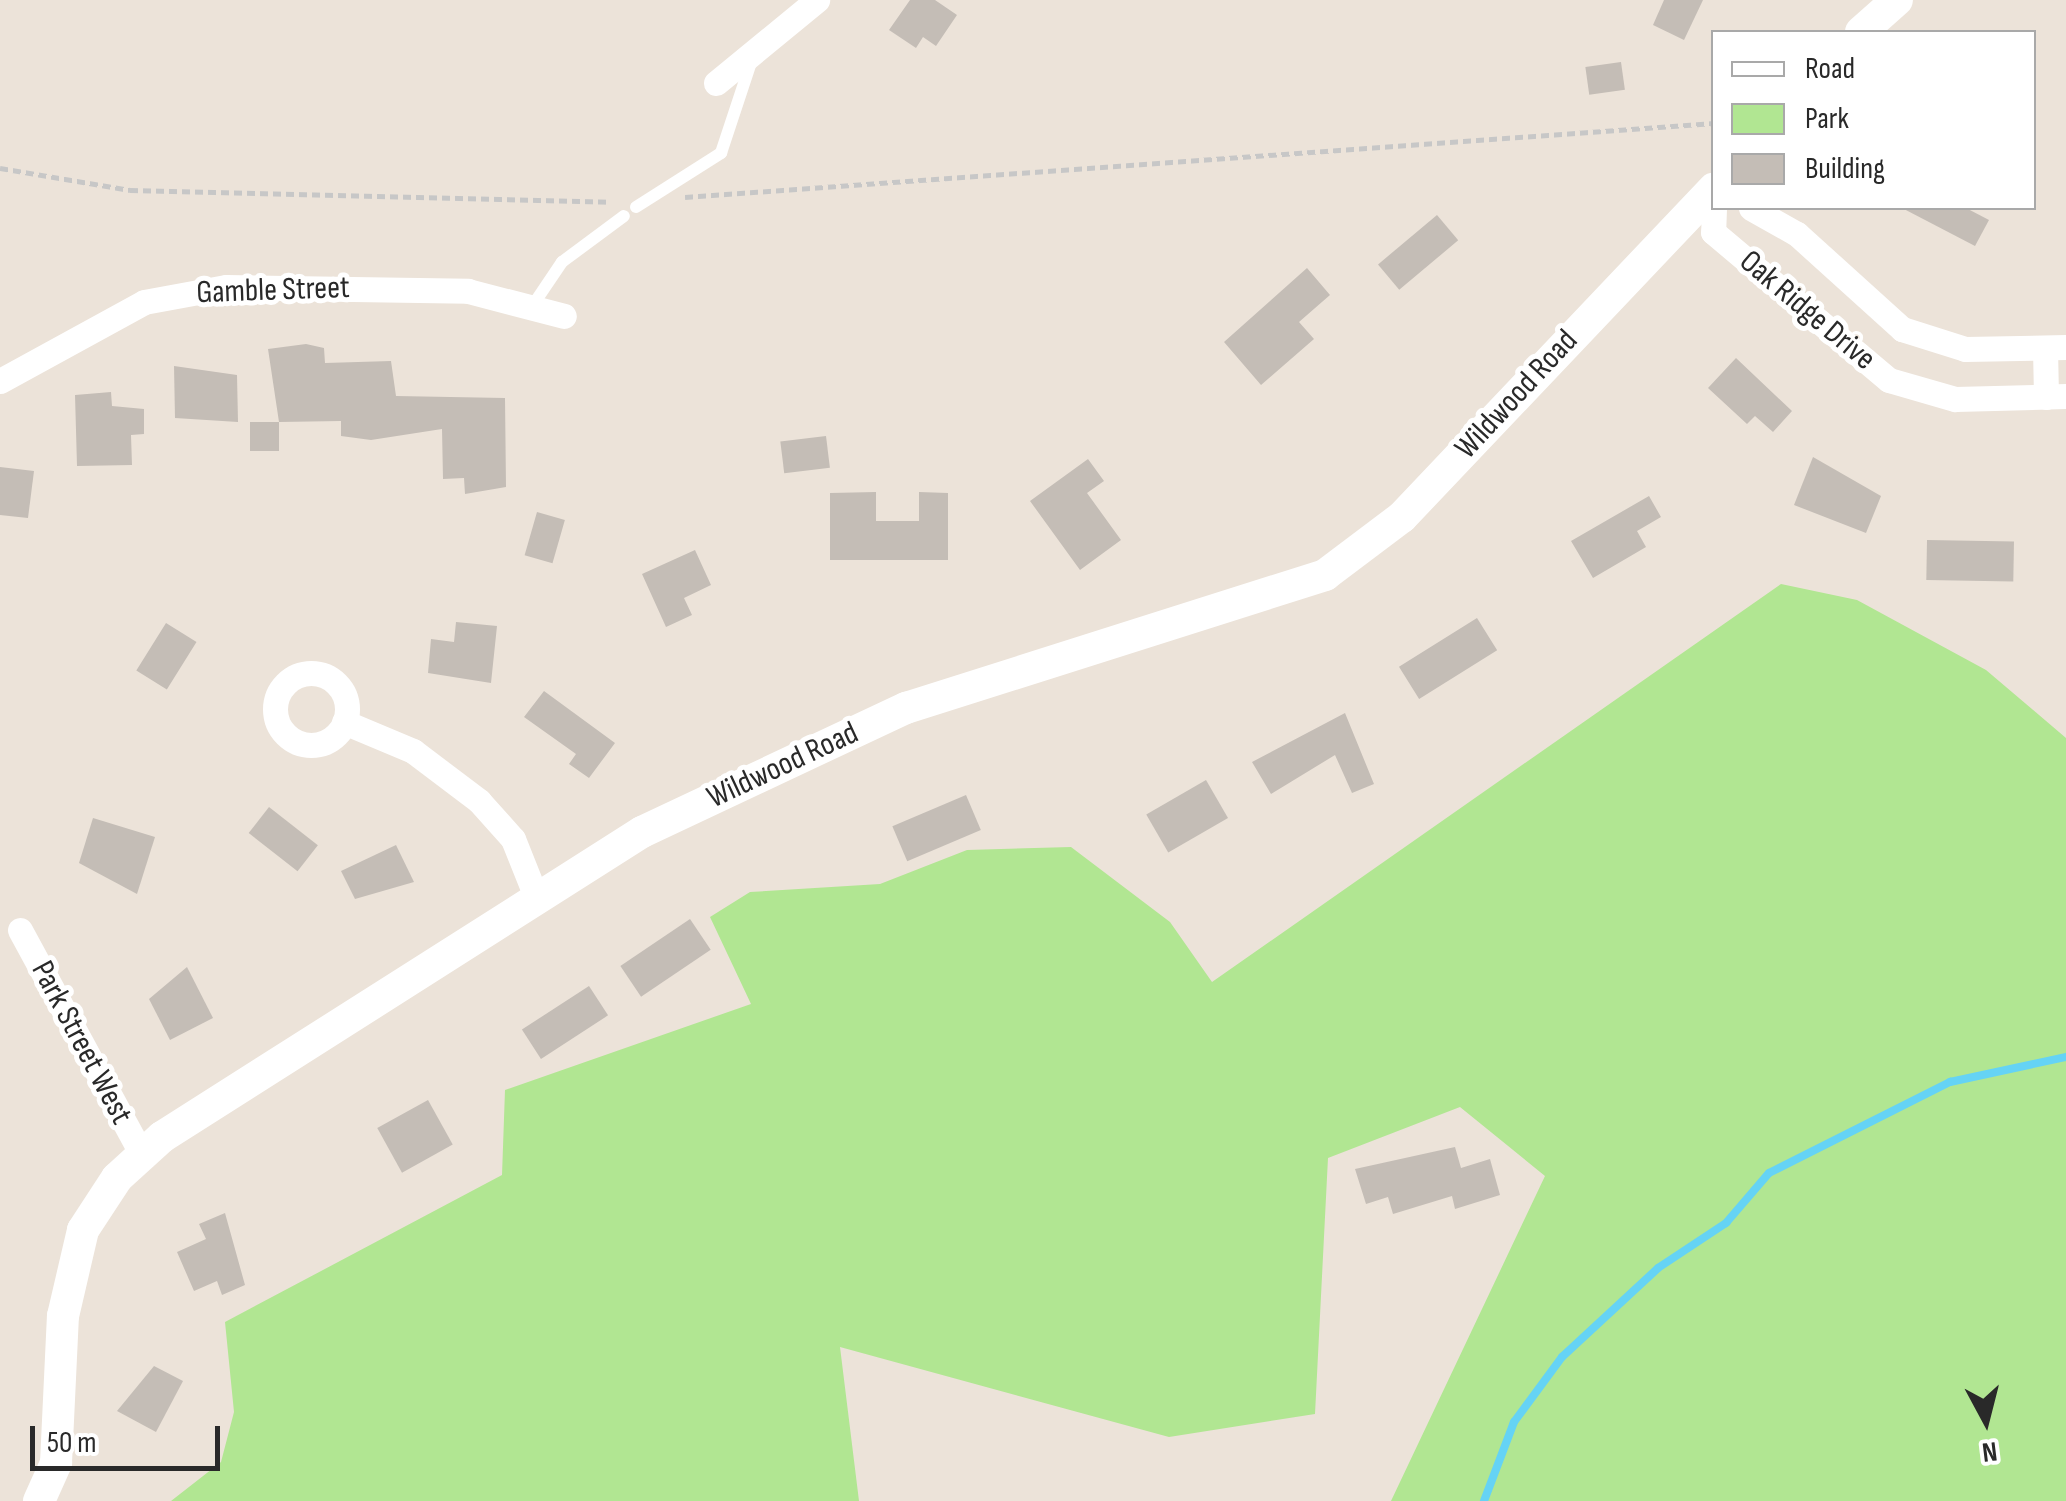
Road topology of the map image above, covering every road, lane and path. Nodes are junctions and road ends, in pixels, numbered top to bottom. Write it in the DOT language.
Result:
graph roads {
  1 [pos="817,0"];
  2 [pos="1896,0"];
  3 [pos="1864,30"];
  4 [pos="754,52"];
  5 [pos="716,83"];
  6 [pos="1711,122"];
  7 [pos="0,168"];
  8 [pos="1711,191"];
  9 [pos="652,200"];
  10 [pos="1714,210"];
  11 [pos="1754,210"];
  12 [pos="533,306"];
  13 [pos="564,316"];
  14 [pos="2055,348"];
  15 [pos="0,381"];
  16 [pos="2056,397"];
  17 [pos="344,722"];
  18 [pos="535,894"];
  19 [pos="20,930"];
  20 [pos="142,1155"];
  21 [pos="39,1501"];
  1 -- 4 [label="street"];
  2 -- 3 [label="street"];
  4 -- 5 [label="street"];
  4 -- 9 [label="lane"];
  6 -- 9 [label="path"];
  7 -- 9 [label="path"];
  8 -- 18 [label="street, Wildwood Road"];
  9 -- 12 [label="lane"];
  10 -- 16 [label="street, Oak Ridge Drive"];
  11 -- 14 [label="street, Oak Ridge Drive"];
  12 -- 13 [label="street, Gamble Street"];
  12 -- 15 [label="street, Gamble Street"];
  14 -- 16 [label="street, Oak Ridge Drive"];
  17 -- 18 [label="street"];
  18 -- 20 [label="street, Wildwood Road"];
  19 -- 20 [label="street, Park Street West"];
  20 -- 21 [label="street, Wildwood Road"];
}
